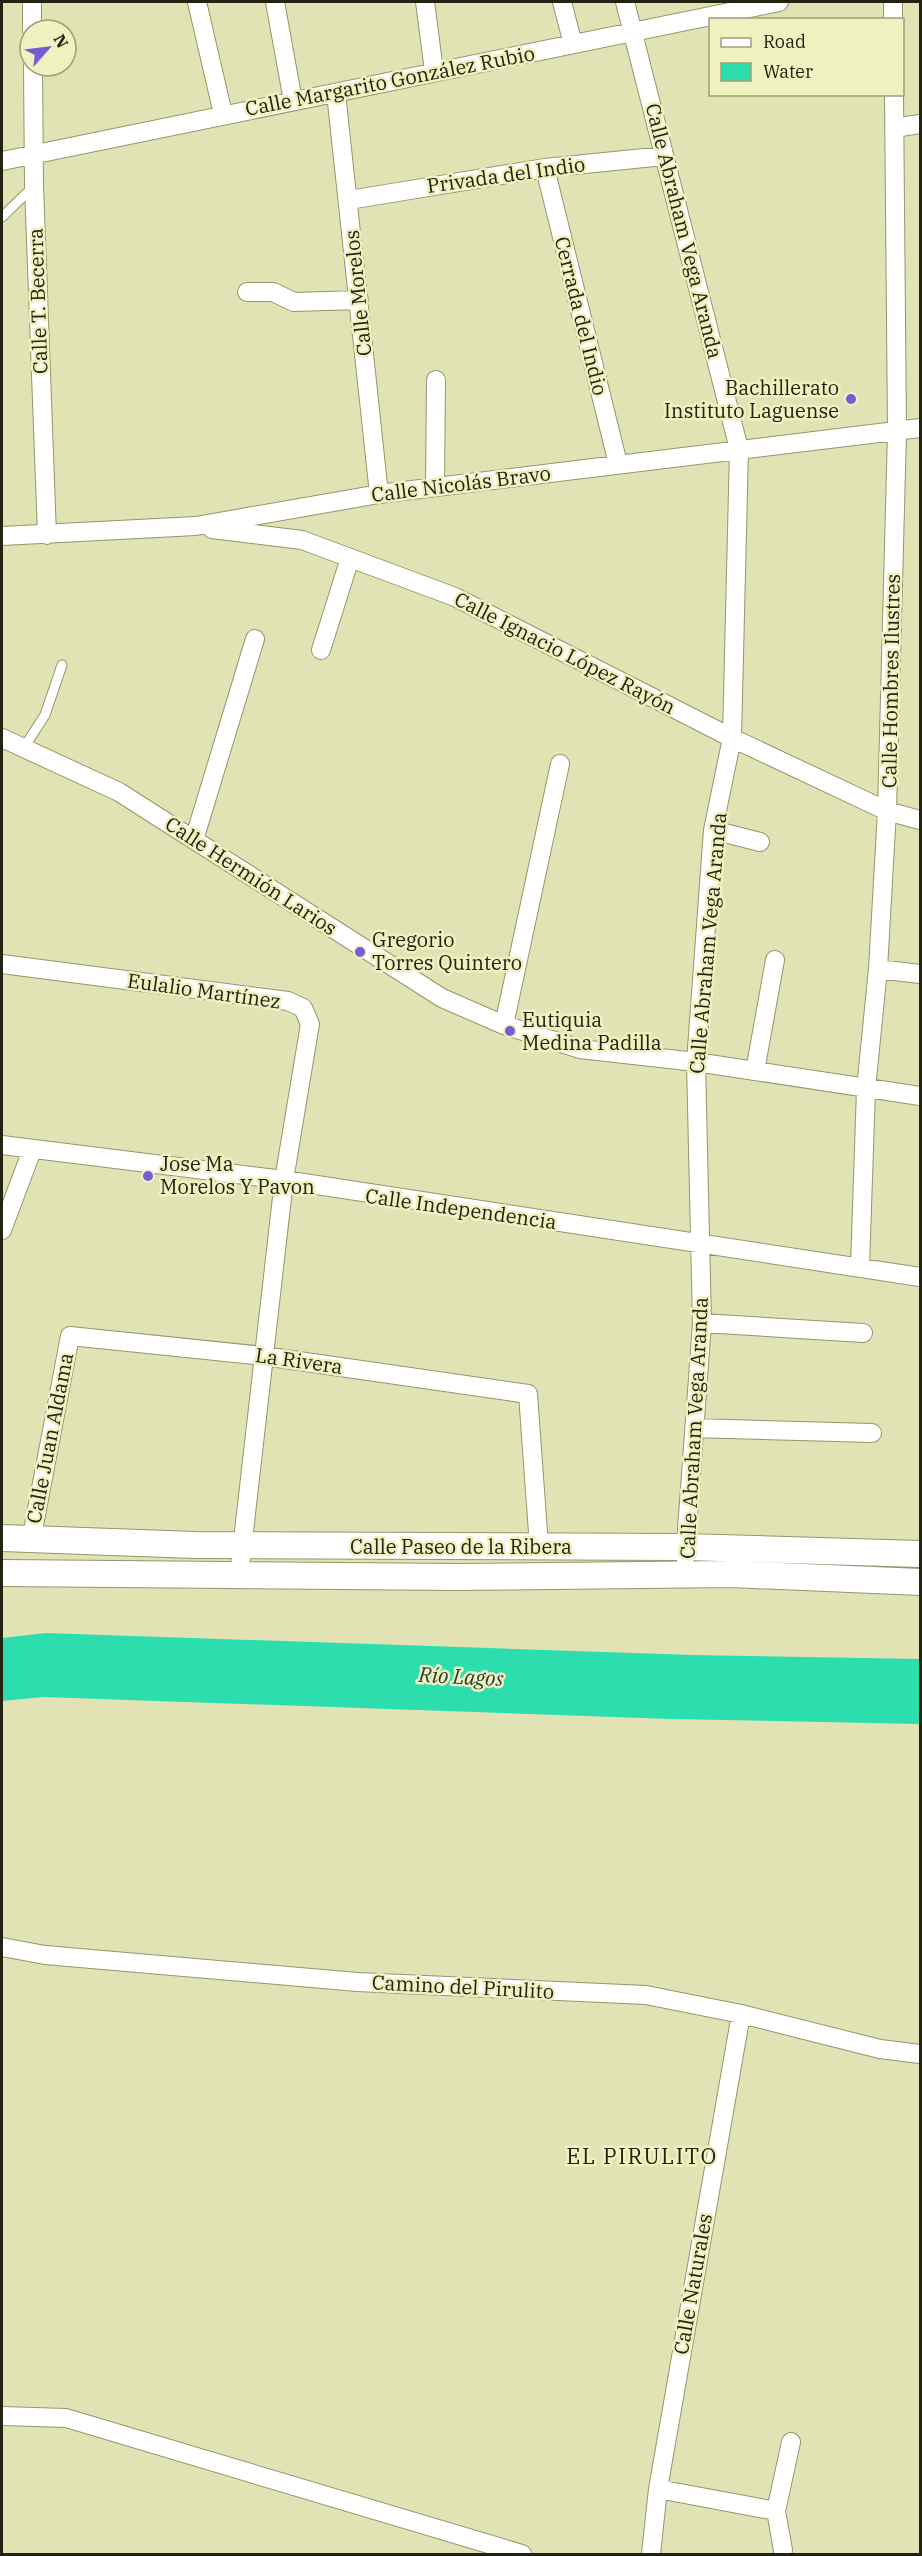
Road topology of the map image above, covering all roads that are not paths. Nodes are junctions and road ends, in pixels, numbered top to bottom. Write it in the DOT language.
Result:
graph roads {
  1 [pos="32,2"];
  2 [pos="197,2"];
  3 [pos="276,2"];
  4 [pos="425,2"];
  5 [pos="562,2"];
  6 [pos="625,2"];
  7 [pos="779,2"];
  8 [pos="893,2"];
  9 [pos="32,18"];
  10 [pos="893,18"];
  11 [pos="633,31"];
  12 [pos="573,44"];
  13 [pos="434,71"];
  14 [pos="33,78"];
  15 [pos="336,93"];
  16 [pos="894,96"];
  17 [pos="293,101"];
  18 [pos="223,114"];
  19 [pos="921,124"];
  20 [pos="894,128"];
  21 [pos="36,154"];
  22 [pos="664,156"];
  23 [pos="2,161"];
  24 [pos="545,168"];
  25 [pos="34,186"];
  26 [pos="349,200"];
  27 [pos="2,218"];
  28 [pos="247,292"];
  29 [pos="359,300"];
  30 [pos="436,380"];
  31 [pos="921,428"];
  32 [pos="897,432"];
  33 [pos="739,450"];
  34 [pos="618,464"];
  35 [pos="435,487"];
  36 [pos="379,494"];
  37 [pos="298,508"];
  38 [pos="196,526"];
  39 [pos="48,535"];
  40 [pos="2,536"];
  41 [pos="302,540"];
  42 [pos="350,558"];
  43 [pos="255,639"];
  44 [pos="321,650"];
  45 [pos="62,665"];
  46 [pos="2,738"];
  47 [pos="732,738"];
  48 [pos="23,749"];
  49 [pos="560,764"];
  50 [pos="888,811"];
  51 [pos="921,820"];
  52 [pos="713,830"];
  53 [pos="194,840"];
  54 [pos="760,842"];
  55 [pos="775,960"];
  56 [pos="2,964"];
  57 [pos="878,969"];
  58 [pos="921,974"];
  59 [pos="504,1025"];
  60 [pos="696,1062"];
  61 [pos="755,1071"];
  62 [pos="867,1089"];
  63 [pos="921,1096"];
  64 [pos="2,1145"];
  65 [pos="32,1150"];
  66 [pos="284,1180"];
  67 [pos="2,1230"];
  68 [pos="701,1244"];
  69 [pos="860,1267"];
  70 [pos="921,1277"];
  71 [pos="702,1323"];
  72 [pos="863,1334"];
  73 [pos="70,1336"];
  74 [pos="264,1356"];
  75 [pos="694,1428"];
  76 [pos="872,1433"];
  77 [pos="2,1538"];
  78 [pos="31,1540"];
  79 [pos="241,1544"];
  80 [pos="539,1546"];
  81 [pos="685,1547"];
  82 [pos="921,1554"];
  83 [pos="2,1573"];
  84 [pos="239,1575"];
  85 [pos="686,1575"];
  86 [pos="921,1582"];
  87 [pos="2,1947"];
  88 [pos="741,2014"];
  89 [pos="921,2054"];
  90 [pos="2,2416"];
  91 [pos="791,2442"];
  92 [pos="658,2489"];
  93 [pos="777,2511"];
  94 [pos="783,2550"];
  95 [pos="522,2554"];
  96 [pos="651,2554"];
  1 -- 9 [label="street"];
  2 -- 18 [label="street"];
  3 -- 17 [label="street"];
  4 -- 13 [label="street"];
  5 -- 12 [label="street"];
  6 -- 11 [label="street, Calle Abraham Vega Aranda"];
  7 -- 11 [label="street, Calle Margarito González Rubio"];
  8 -- 10 [label="street"];
  11 -- 12 [label="street, Calle Margarito González Rubio"];
  11 -- 22 [label="street, Calle Abraham Vega Aranda"];
  12 -- 13 [label="street, Calle Margarito González Rubio"];
  13 -- 15 [label="street, Calle Margarito González Rubio"];
  14 -- 21 [label="street, Calle T. Becerra"];
  15 -- 17 [label="street, Calle Margarito González Rubio"];
  15 -- 26 [label="street, Calle Morelos"];
  16 -- 20 [label="street, Calle Hombres Ilustres"];
  17 -- 18 [label="street, Calle Margarito González Rubio"];
  18 -- 21 [label="street, Calle Margarito González Rubio"];
  19 -- 20 [label="street"];
  20 -- 32 [label="street, Calle Hombres Ilustres"];
  21 -- 23 [label="street, Calle Margarito González Rubio"];
  21 -- 25 [label="street, Calle T. Becerra"];
  22 -- 24 [label="street, Privada del Indio"];
  22 -- 33 [label="street, Calle Abraham Vega Aranda"];
  24 -- 26 [label="street, Privada del Indio"];
  24 -- 34 [label="street, Cerrada del Indio"];
  25 -- 27 [label="lane"];
  25 -- 39 [label="street, Calle T. Becerra"];
  26 -- 29 [label="street, Calle Morelos"];
  28 -- 29 [label="street"];
  29 -- 36 [label="street, Calle Morelos"];
  30 -- 35 [label="street"];
  31 -- 32 [label="street, Calle Nicolás Bravo"];
  32 -- 33 [label="street, Calle Nicolás Bravo"];
  32 -- 50 [label="street, Calle Hombres Ilustres"];
  33 -- 34 [label="street, Calle Nicolás Bravo"];
  33 -- 47 [label="street, Calle Abraham Vega Aranda"];
  34 -- 35 [label="street, Calle Nicolás Bravo"];
  35 -- 36 [label="street, Calle Nicolás Bravo"];
  36 -- 37 [label="street, Calle Nicolás Bravo"];
  37 -- 38 [label="street, Calle Nicolás Bravo"];
  37 -- 41 [label="street"];
  38 -- 39 [label="street, Calle Nicolás Bravo"];
  38 -- 41 [label="street, Calle Ignacio López Rayón"];
  39 -- 40 [label="street, Calle Nicolás Bravo"];
  41 -- 42 [label="street, Calle Ignacio López Rayón"];
  42 -- 44 [label="street"];
  42 -- 47 [label="street, Calle Ignacio López Rayón"];
  43 -- 53 [label="street"];
  45 -- 48 [label="lane"];
  46 -- 48 [label="street, Calle Hermión Larios"];
  47 -- 50 [label="street, Calle Ignacio López Rayón"];
  47 -- 52 [label="street, Calle Abraham Vega Aranda"];
  48 -- 53 [label="street, Calle Hermión Larios"];
  49 -- 59 [label="street"];
  50 -- 51 [label="street, Calle Ignacio López Rayón"];
  50 -- 57 [label="street, Calle Hombres Ilustres"];
  52 -- 54 [label="street"];
  52 -- 60 [label="street, Calle Abraham Vega Aranda"];
  53 -- 59 [label="street, Calle Hermión Larios"];
  55 -- 61 [label="street"];
  56 -- 66 [label="street, Eulalio Martínez"];
  57 -- 58 [label="street"];
  57 -- 62 [label="street, Calle Hombres Ilustres"];
  59 -- 60 [label="street, Calle Hermión Larios"];
  60 -- 61 [label="street, Calle Hermión Larios"];
  60 -- 68 [label="street, Calle Abraham Vega Aranda"];
  61 -- 62 [label="street, Calle Hermión Larios"];
  62 -- 63 [label="street, Calle Hermión Larios"];
  62 -- 69 [label="street, Calle Hombres Ilustres"];
  64 -- 65 [label="street, Calle Independencia"];
  65 -- 66 [label="street, Calle Independencia"];
  65 -- 67 [label="street"];
  66 -- 68 [label="street, Calle Independencia"];
  66 -- 74 [label="street, Eulalio Martínez"];
  68 -- 69 [label="street, Calle Independencia"];
  68 -- 71 [label="street, Calle Abraham Vega Aranda"];
  69 -- 70 [label="street, Calle Independencia"];
  71 -- 72 [label="street"];
  71 -- 75 [label="street, Calle Abraham Vega Aranda"];
  73 -- 74 [label="street, La Rivera"];
  73 -- 78 [label="street, Calle Juan Aldama"];
  74 -- 79 [label="street, Eulalio Martínez"];
  74 -- 80 [label="street, La Rivera"];
  75 -- 76 [label="street"];
  75 -- 81 [label="street, Calle Abraham Vega Aranda"];
  77 -- 78 [label="street, Calle Paseo de la Ribera"];
  78 -- 79 [label="street, Calle Paseo de la Ribera"];
  79 -- 80 [label="street, Calle Paseo de la Ribera"];
  79 -- 84 [label="street, Eulalio Martínez"];
  80 -- 81 [label="street, Calle Paseo de la Ribera"];
  81 -- 82 [label="street, Calle Paseo de la Ribera"];
  81 -- 85 [label="street, Calle Abraham Vega Aranda"];
  83 -- 84 [label="street, Calle Paseo de la Ribera"];
  84 -- 85 [label="street, Calle Paseo de la Ribera"];
  85 -- 86 [label="street, Calle Paseo de la Ribera"];
  87 -- 88 [label="street, Camino del Pirulito"];
  88 -- 89 [label="street, Camino del Pirulito"];
  88 -- 92 [label="street, Calle Naturales"];
  90 -- 95 [label="street"];
  91 -- 93 [label="street"];
  92 -- 93 [label="street"];
  92 -- 96 [label="street, Calle Naturales"];
  93 -- 94 [label="street"];
}
